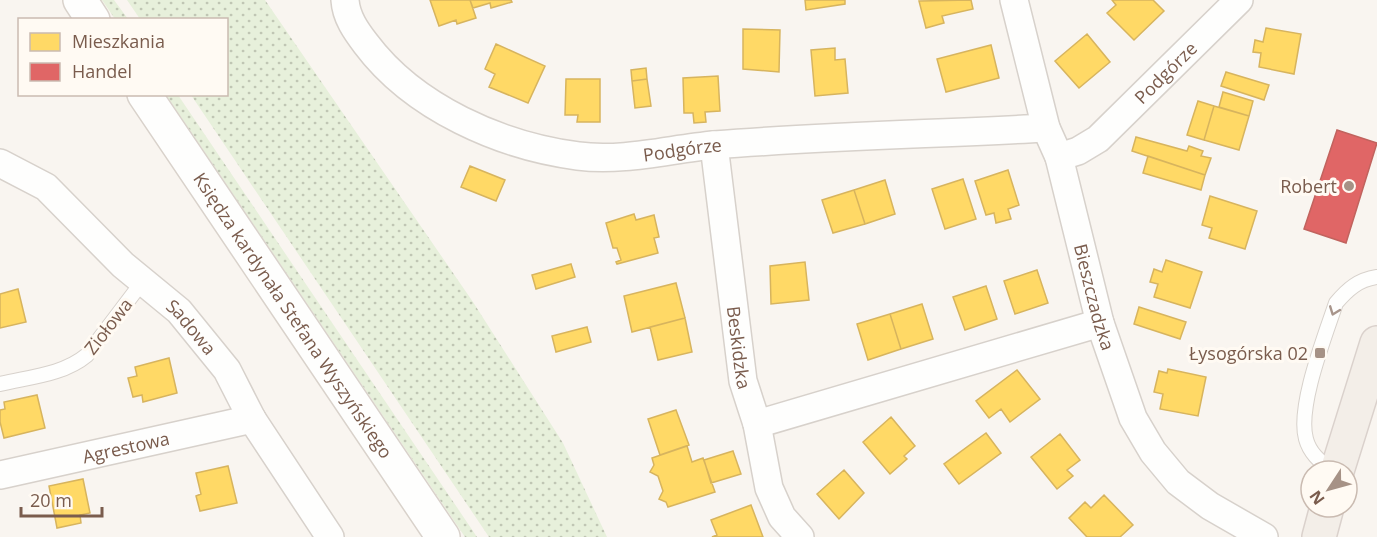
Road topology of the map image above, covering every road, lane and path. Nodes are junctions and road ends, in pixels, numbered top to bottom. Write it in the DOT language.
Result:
graph roads {
  1 [pos="80,0"];
  2 [pos="345,0"];
  3 [pos="1014,0"];
  4 [pos="1239,0"];
  5 [pos="92,18"];
  6 [pos="145,96"];
  7 [pos="1046,128"];
  8 [pos="714,145"];
  9 [pos="1059,157"];
  10 [pos="0,163"];
  11 [pos="1377,277"];
  12 [pos="143,281"];
  13 [pos="1100,323"];
  14 [pos="1377,343"];
  15 [pos="0,384"];
  16 [pos="252,419"];
  17 [pos="757,424"];
  18 [pos="1318,459"];
  19 [pos="1339,459"];
  20 [pos="0,475"];
  21 [pos="1324,519"];
  22 [pos="330,537"];
  23 [pos="443,537"];
  24 [pos="800,537"];
  25 [pos="1264,537"];
  26 [pos="1319,537"];
  1 -- 5 [label="main road"];
  2 -- 8 [label="street, Podgórze"];
  3 -- 7 [label="street, Bieszczadzka"];
  4 -- 9 [label="street, Podgórze"];
  6 -- 23 [label="main road, Księdza kardynała Stefana Wyszyńskiego"];
  7 -- 8 [label="street, Podgórze"];
  7 -- 9 [label="street, Bieszczadzka"];
  8 -- 17 [label="street, Beskidzka"];
  9 -- 13 [label="street, Bieszczadzka"];
  10 -- 12 [label="street, Sadowa"];
  11 -- 18 [label="lane, one-way"];
  12 -- 15 [label="lane, Ziołowa"];
  12 -- 16 [label="street, Sadowa"];
  13 -- 17 [label="street"];
  13 -- 25 [label="street, Bieszczadzka"];
  14 -- 19 [label="main road"];
  16 -- 20 [label="street, Agrestowa"];
  16 -- 22 [label="street, Sadowa"];
  17 -- 24 [label="street, Beskidzka"];
  21 -- 26 [label="main road"];
}
